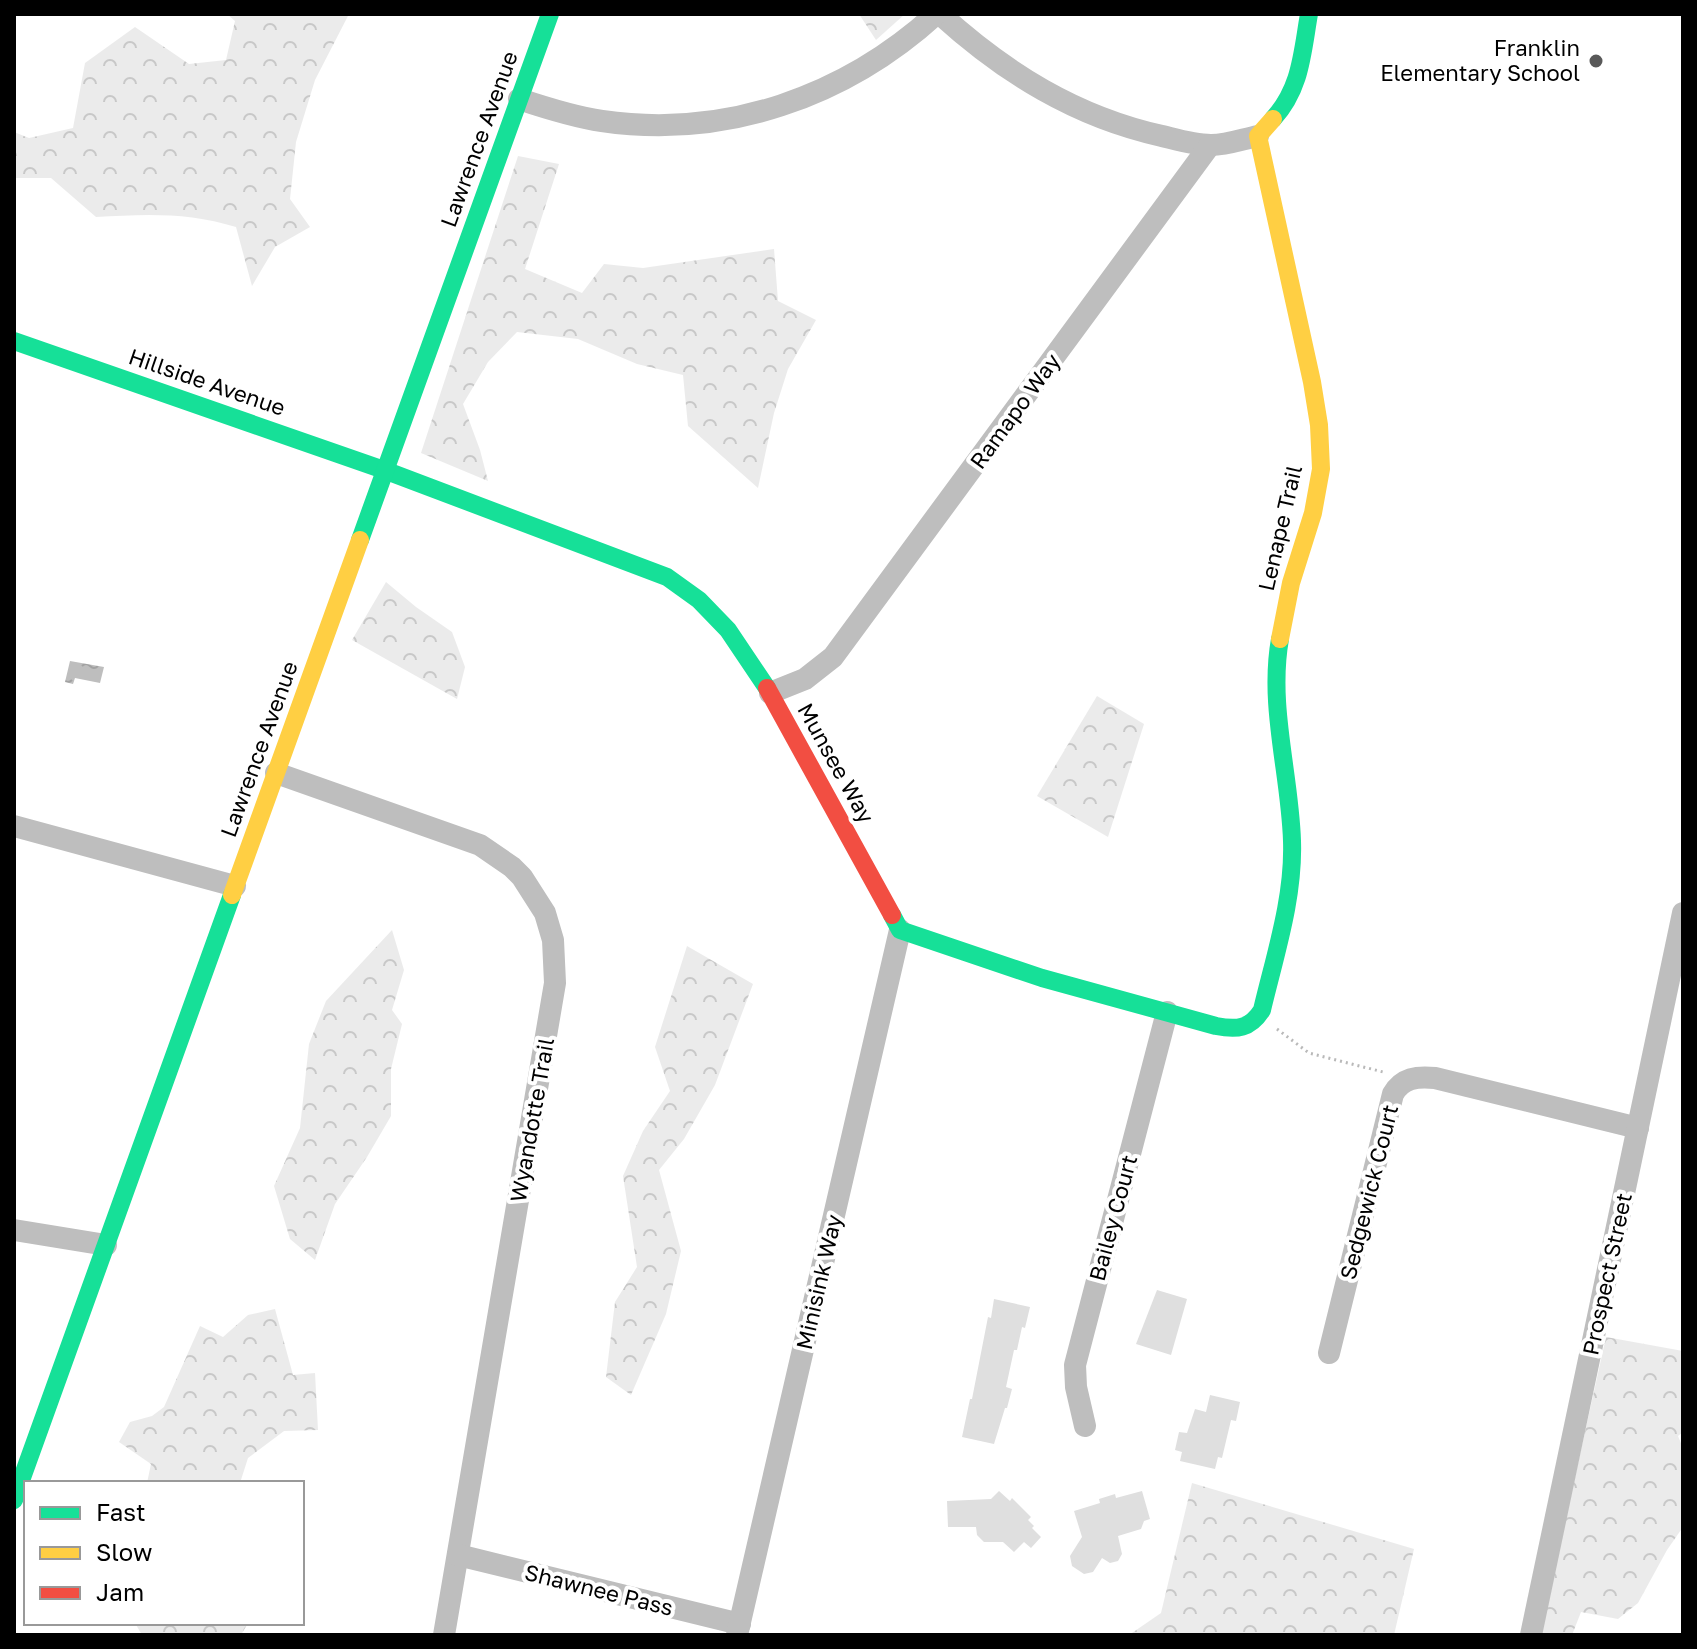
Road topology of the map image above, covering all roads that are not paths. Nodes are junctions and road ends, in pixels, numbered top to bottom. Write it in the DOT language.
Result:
graph roads {
  1 [pos="550,14"];
  2 [pos="938,14"];
  3 [pos="1309,14"];
  4 [pos="519,99"];
  5 [pos="1258,136"];
  6 [pos="1210,145"];
  7 [pos="14,341"];
  8 [pos="384,470"];
  9 [pos="770,693"];
  10 [pos="276,773"];
  11 [pos="14,826"];
  12 [pos="235,886"];
  13 [pos="1683,913"];
  14 [pos="900,930"];
  15 [pos="1167,1012"];
  16 [pos="1638,1128"];
  17 [pos="14,1230"];
  18 [pos="106,1245"];
  19 [pos="1329,1353"];
  20 [pos="1085,1426"];
  21 [pos="14,1500"];
  22 [pos="458,1555"];
  23 [pos="739,1630"];
  24 [pos="444,1635"];
  25 [pos="1531,1635"];
  1 -- 4 [label="street, Lawrence Avenue"];
  2 -- 4 [label="street"];
  2 -- 6 [label="street"];
  3 -- 5 [label="street"];
  4 -- 8 [label="street, Lawrence Avenue"];
  5 -- 6 [label="street"];
  5 -- 15 [label="street, Lenape Trail"];
  6 -- 9 [label="street, Ramapo Way"];
  7 -- 8 [label="street, Hillside Avenue"];
  8 -- 9 [label="street, Munsee Way"];
  8 -- 10 [label="street, Lawrence Avenue"];
  9 -- 14 [label="street, Munsee Way"];
  10 -- 12 [label="street, Lawrence Avenue"];
  10 -- 22 [label="street, Wyandotte Trail"];
  11 -- 12 [label="street"];
  12 -- 18 [label="street, Lawrence Avenue"];
  13 -- 16 [label="street, Prospect Street"];
  14 -- 15 [label="street"];
  14 -- 23 [label="street, Minisink Way"];
  15 -- 20 [label="street, Bailey Court"];
  16 -- 19 [label="street, Sedgewick Court"];
  16 -- 25 [label="street, Prospect Street"];
  17 -- 18 [label="street"];
  18 -- 21 [label="street, Lawrence Avenue"];
  22 -- 23 [label="street, Shawnee Pass"];
  22 -- 24 [label="street, Wyandotte Trail"];
}
